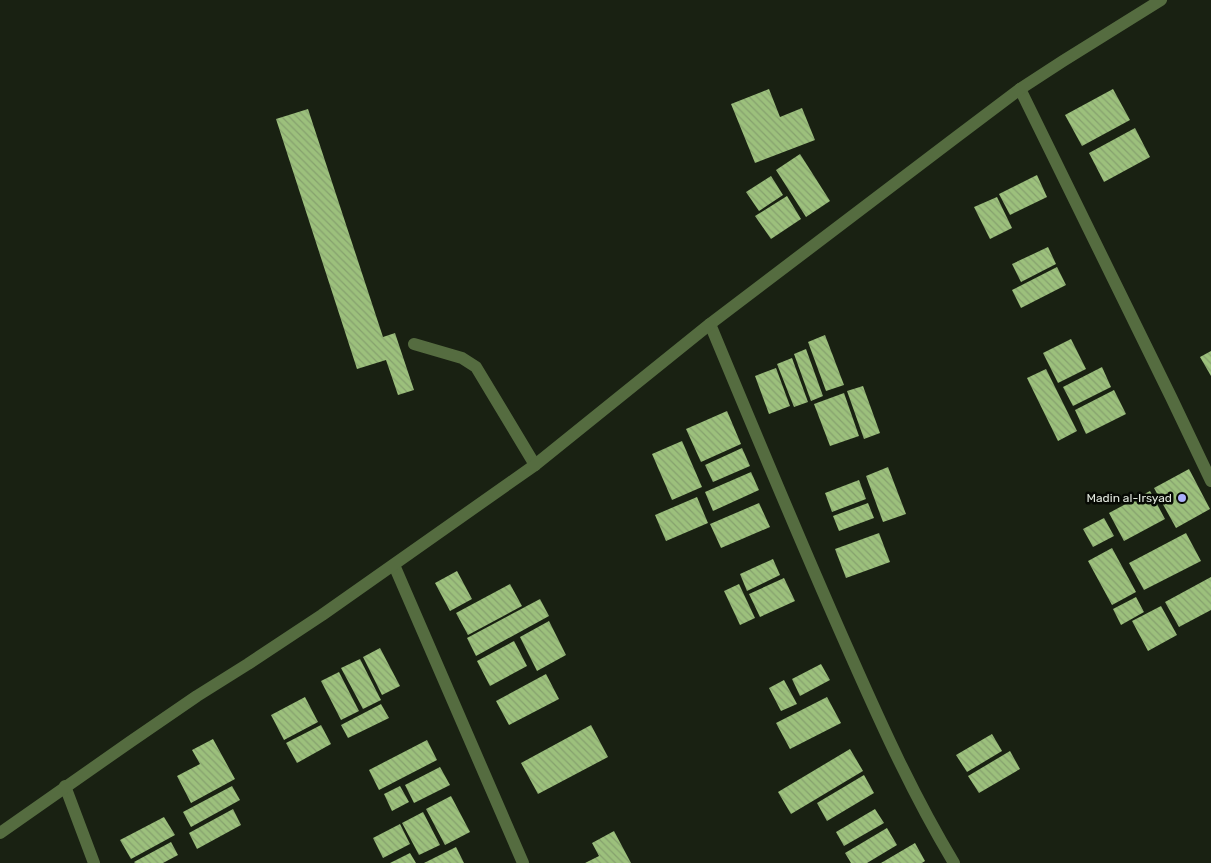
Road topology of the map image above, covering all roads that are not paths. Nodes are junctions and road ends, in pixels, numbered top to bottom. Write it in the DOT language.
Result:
graph roads {
  1 [pos="1161,0"];
  2 [pos="1020,90"];
  3 [pos="710,324"];
  4 [pos="414,344"];
  5 [pos="535,465"];
  6 [pos="1211,481"];
  7 [pos="394,565"];
  8 [pos="65,786"];
  9 [pos="0,833"];
  10 [pos="94,863"];
  11 [pos="522,863"];
  12 [pos="954,863"];
  1 -- 2 [label="street"];
  2 -- 3 [label="street"];
  2 -- 6 [label="street"];
  3 -- 5 [label="street"];
  3 -- 12 [label="street"];
  4 -- 5 [label="street"];
  5 -- 7 [label="street"];
  7 -- 8 [label="street"];
  7 -- 11 [label="street"];
  8 -- 9 [label="street"];
  8 -- 10 [label="street"];
}
